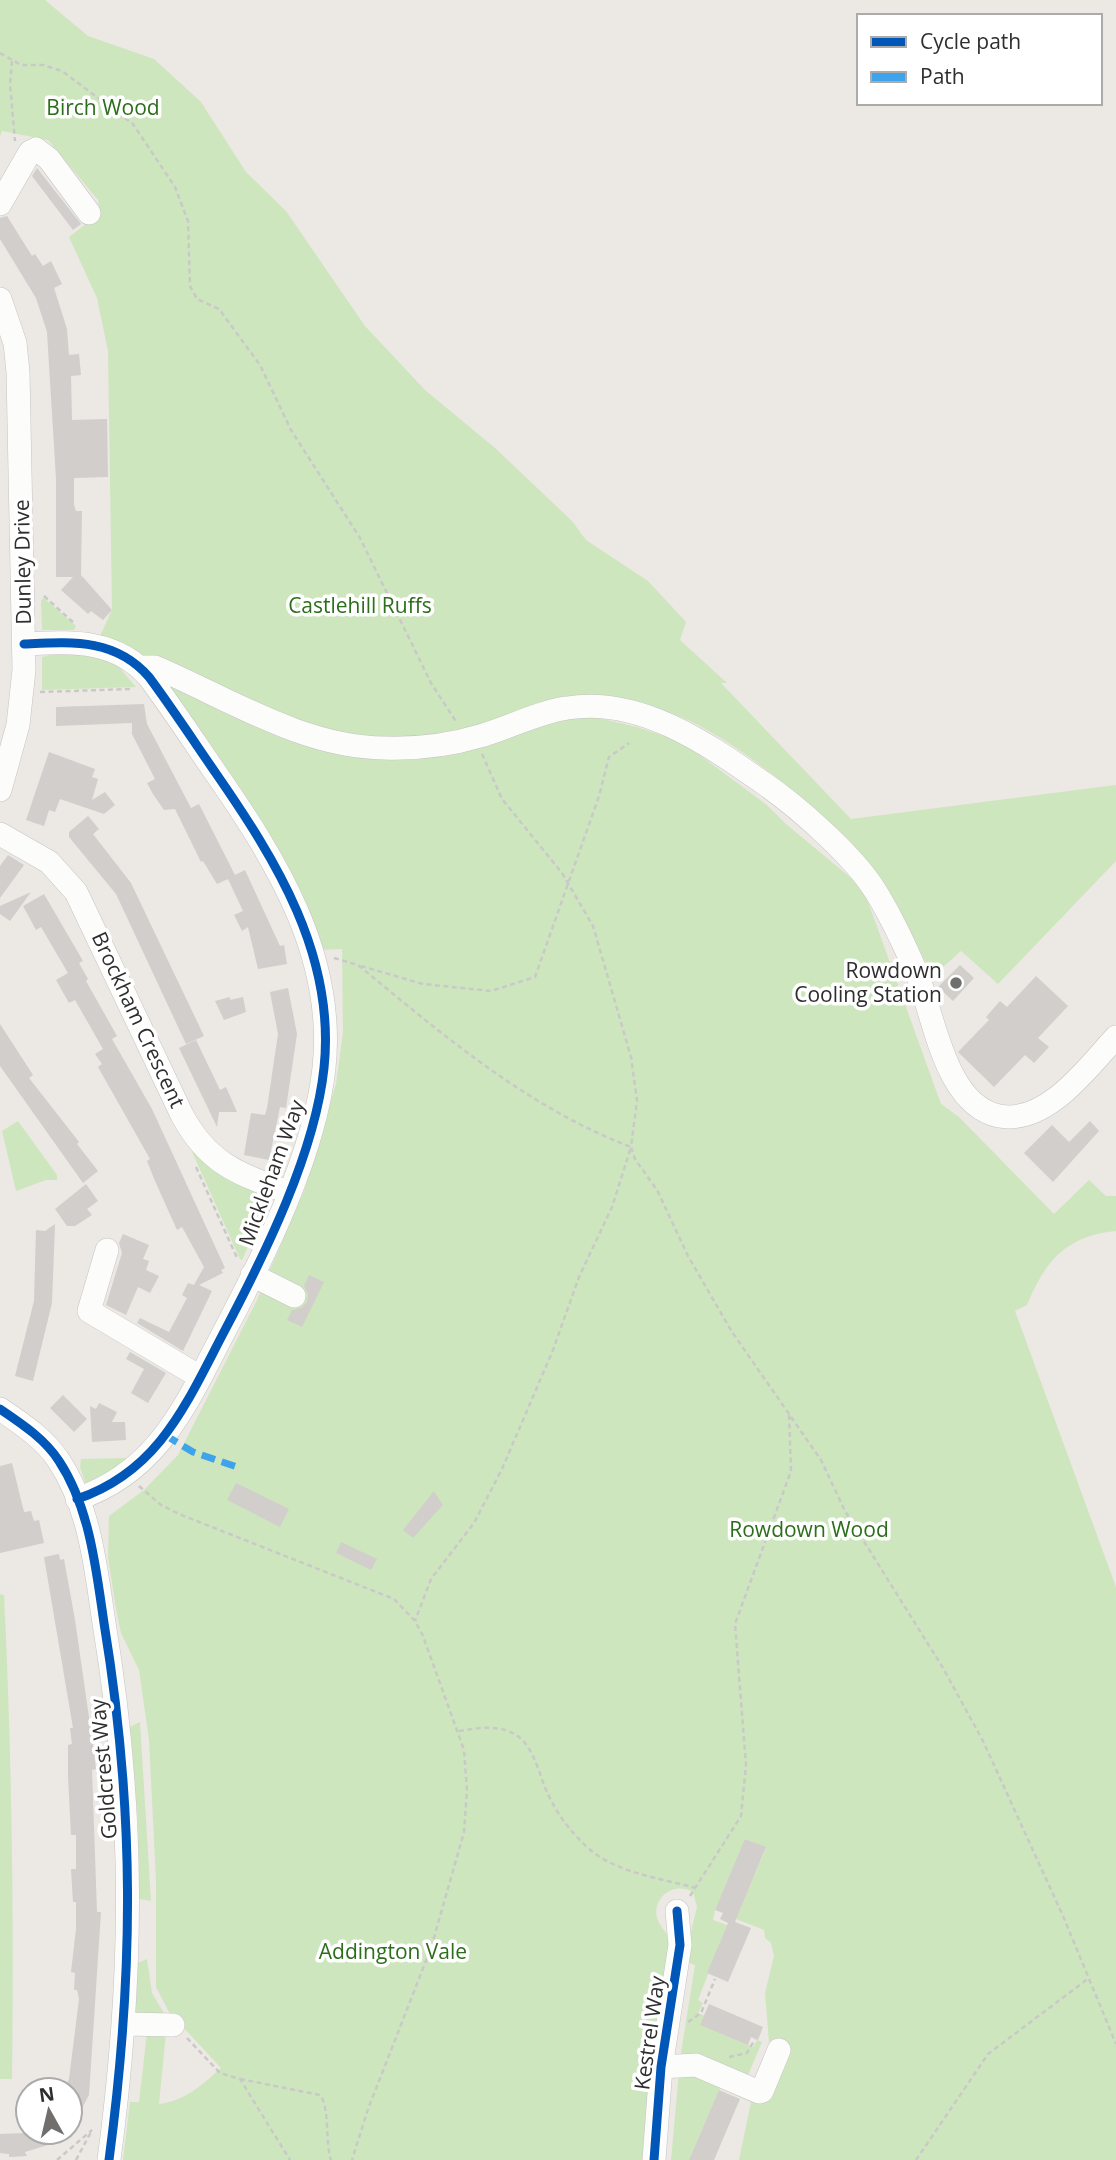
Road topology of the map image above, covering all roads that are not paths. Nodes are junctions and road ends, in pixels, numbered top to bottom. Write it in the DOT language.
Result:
graph roads {
  1 [pos="0,204"];
  2 [pos="89,213"];
  3 [pos="0,299"];
  4 [pos="10,456"];
  5 [pos="24,644"];
  6 [pos="140,667"];
  7 [pos="0,790"];
  8 [pos="0,834"];
  9 [pos="1116,1037"];
  10 [pos="288,1192"];
  11 [pos="107,1250"];
  12 [pos="252,1275"];
  13 [pos="295,1296"];
  14 [pos="200,1377"];
  15 [pos="0,1409"];
  16 [pos="77,1499"];
  17 [pos="677,1911"];
  18 [pos="124,2024"];
  19 [pos="173,2025"];
  20 [pos="779,2050"];
  21 [pos="661,2067"];
  22 [pos="109,2160"];
  23 [pos="654,2160"];
  1 -- 2 [label="street"];
  3 -- 4 [label="street, Dunley Drive"];
  4 -- 5 [label="street, Dunley Drive"];
  5 -- 6 [label="street, Mickleham Way"];
  5 -- 7 [label="street, Dunley Drive"];
  6 -- 9 [label="street"];
  6 -- 10 [label="street, Mickleham Way"];
  8 -- 10 [label="street, Brockham Crescent"];
  10 -- 12 [label="street, Mickleham Way"];
  11 -- 14 [label="street"];
  12 -- 13 [label="street"];
  12 -- 14 [label="street, Mickleham Way"];
  14 -- 16 [label="street, Mickleham Way"];
  15 -- 16 [label="street, Goldcrest Way"];
  16 -- 18 [label="street, Goldcrest Way"];
  17 -- 21 [label="street, Kestrel Way"];
  18 -- 19 [label="street"];
  18 -- 22 [label="street, Goldcrest Way"];
  20 -- 21 [label="street"];
  21 -- 23 [label="street, Kestrel Way"];
}
